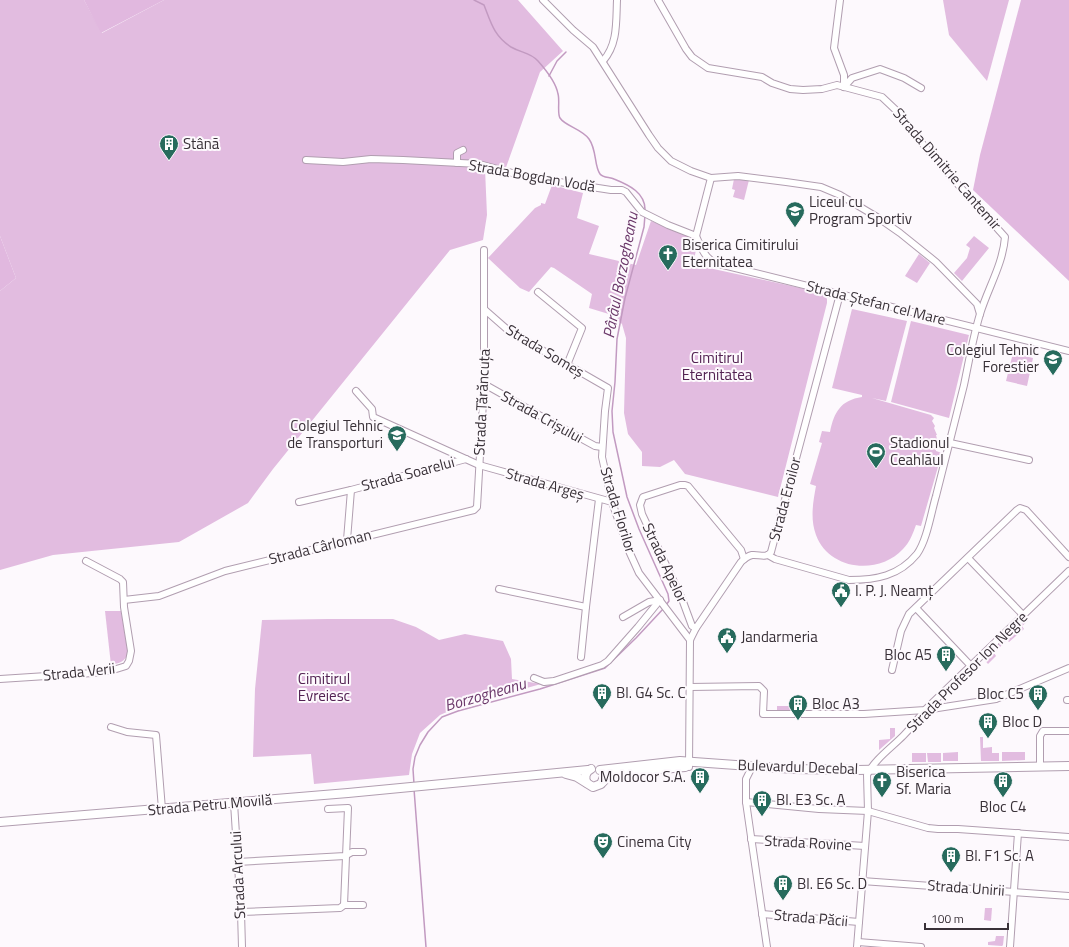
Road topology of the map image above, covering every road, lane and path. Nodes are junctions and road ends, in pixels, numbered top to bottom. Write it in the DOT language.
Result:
graph roads {
  1 [pos="542,0"];
  2 [pos="617,0"];
  3 [pos="658,0"];
  4 [pos="840,0"];
  5 [pos="603,61"];
  6 [pos="844,87"];
  7 [pos="921,88"];
  8 [pos="463,150"];
  9 [pos="306,160"];
  10 [pos="457,163"];
  11 [pos="711,178"];
  12 [pos="696,236"];
  13 [pos="484,250"];
  14 [pos="538,292"];
  15 [pos="840,294"];
  16 [pos="485,310"];
  17 [pos="980,314"];
  18 [pos="977,328"];
  19 [pos="1069,351"];
  20 [pos="567,365"];
  21 [pos="484,384"];
  22 [pos="608,388"];
  23 [pos="356,391"];
  24 [pos="950,443"];
  25 [pos="602,448"];
  26 [pos="466,459"];
  27 [pos="1029,460"];
  28 [pos="479,465"];
  29 [pos="351,490"];
  30 [pos="599,499"];
  31 [pos="299,502"];
  32 [pos="612,502"];
  33 [pos="347,540"];
  34 [pos="768,555"];
  35 [pos="1069,557"];
  36 [pos="968,558"];
  37 [pos="744,559"];
  38 [pos="86,561"];
  39 [pos="1069,571"];
  40 [pos="500,588"];
  41 [pos="124,600"];
  42 [pos="661,601"];
  43 [pos="586,607"];
  44 [pos="916,608"];
  45 [pos="1024,615"];
  46 [pos="622,617"];
  47 [pos="696,628"];
  48 [pos="690,640"];
  49 [pos="581,657"];
  50 [pos="971,666"];
  51 [pos="1069,668"];
  52 [pos="892,670"];
  53 [pos="534,678"];
  54 [pos="0,679"];
  55 [pos="690,687"];
  56 [pos="925,710"];
  57 [pos="111,727"];
  58 [pos="1069,731"];
  59 [pos="689,764"];
  60 [pos="1069,766"];
  61 [pos="1040,767"];
  62 [pos="588,770"];
  63 [pos="600,770"];
  64 [pos="750,771"];
  65 [pos="1069,771"];
  66 [pos="868,772"];
  67 [pos="565,773"];
  68 [pos="603,782"];
  69 [pos="587,783"];
  70 [pos="746,802"];
  71 [pos="234,803"];
  72 [pos="162,809"];
  73 [pos="328,809"];
  74 [pos="868,810"];
  75 [pos="0,822"];
  76 [pos="1018,833"];
  77 [pos="1069,837"];
  78 [pos="751,839"];
  79 [pos="865,846"];
  80 [pos="363,852"];
  81 [pos="346,856"];
  82 [pos="237,862"];
  83 [pos="862,881"];
  84 [pos="1014,892"];
  85 [pos="1069,896"];
  86 [pos="344,905"];
  87 [pos="363,905"];
  88 [pos="241,912"];
  89 [pos="762,914"];
  90 [pos="859,922"];
  91 [pos="858,944"];
  92 [pos="242,947"];
  93 [pos="767,947"];
  94 [pos="921,947"];
  95 [pos="1010,947"];
  1 -- 5 [label="street"];
  2 -- 5 [label="street"];
  3 -- 6 [label="street, Strada Dimitrie Cantemir"];
  4 -- 6 [label="street"];
  5 -- 11 [label="street"];
  6 -- 7 [label="street"];
  6 -- 17 [label="street, Strada Dimitrie Cantemir"];
  8 -- 10 [label="street"];
  9 -- 10 [label="street, Strada Bogdan Vodă"];
  10 -- 12 [label="street, Strada Bogdan Vodă"];
  11 -- 12 [label="street"];
  11 -- 17 [label="street"];
  12 -- 15 [label="street, Strada Ștefan cel Mare"];
  13 -- 16 [label="street, Strada Țărăncuța"];
  14 -- 20 [label="street"];
  15 -- 18 [label="street, Strada Ștefan cel Mare"];
  15 -- 34 [label="street, Strada Eroilor"];
  16 -- 20 [label="street, Strada Someș"];
  16 -- 21 [label="street, Strada Țărăncuța"];
  17 -- 18 [label="street, Strada Dimitrie Cantemir"];
  18 -- 19 [label="street, Strada Ștefan cel Mare"];
  18 -- 24 [label="street, Strada Dimitrie Cantemir"];
  20 -- 22 [label="street, Strada Someș"];
  21 -- 25 [label="street, Strada Crișului"];
  21 -- 28 [label="street, Strada Țărăncuța"];
  22 -- 25 [label="street, Strada Florilor"];
  23 -- 26 [label="street, Strada Țărăncuța"];
  24 -- 27 [label="street"];
  24 -- 34 [label="street, Strada Dimitrie Cantemir"];
  25 -- 32 [label="street, Strada Florilor"];
  26 -- 28 [label="street, Strada Țărăncuța"];
  26 -- 29 [label="street, Strada Soarelui"];
  28 -- 30 [label="street, Strada Argeș"];
  28 -- 33 [label="street, Strada Cârloman"];
  29 -- 31 [label="street, Strada Soarelui"];
  29 -- 33 [label="street, Strada Soarelui"];
  30 -- 32 [label="street, Strada Argeș"];
  30 -- 43 [label="street, Strada Florilor"];
  32 -- 42 [label="street, Strada Florilor"];
  33 -- 41 [label="street, Strada Cârloman"];
  34 -- 37 [label="street, Strada Eroilor"];
  35 -- 36 [label="street"];
  36 -- 44 [label="street"];
  36 -- 45 [label="street"];
  37 -- 47 [label="street"];
  37 -- 47 [label="street, Strada Apelor"];
  38 -- 41 [label="street, Strada Verii"];
  39 -- 45 [label="street, Strada Profesor Ion Negre"];
  40 -- 43 [label="street"];
  41 -- 54 [label="street, Strada Verii"];
  42 -- 46 [label="street"];
  42 -- 48 [label="street, Strada Florilor"];
  42 -- 53 [label="street"];
  43 -- 49 [label="street, Strada Florilor"];
  44 -- 50 [label="street"];
  44 -- 52 [label="street"];
  45 -- 50 [label="street, Strada Profesor Ion Negre"];
  47 -- 48 [label="street"];
  48 -- 55 [label="street"];
  50 -- 56 [label="street, Strada Profesor Ion Negre"];
  51 -- 56 [label="street"];
  55 -- 56 [label="street"];
  55 -- 59 [label="street"];
  56 -- 66 [label="street, Strada Profesor Ion Negre"];
  57 -- 72 [label="street"];
  58 -- 61 [label="street"];
  59 -- 63 [label="main road, Bulevardul Decebal"];
  59 -- 64 [label="main road, Bulevardul Decebal"];
  59 -- 66 [label="main road, Bulevardul Decebal"];
  59 -- 68 [label="main road, Bulevardul Decebal"];
  60 -- 61 [label="main road, Bulevardul Decebal"];
  61 -- 66 [label="main road, Bulevardul Decebal"];
  62 -- 63 [label="main road"];
  62 -- 67 [label="main road"];
  62 -- 69 [label="main road"];
  63 -- 68 [label="main road"];
  64 -- 66 [label="main road, Bulevardul Decebal"];
  64 -- 70 [label="street"];
  65 -- 66 [label="main road, Bulevardul Decebal"];
  66 -- 74 [label="street"];
  67 -- 69 [label="main road"];
  67 -- 71 [label="main road, Strada Petru Movilă"];
  68 -- 69 [label="main road"];
  70 -- 74 [label="street"];
  70 -- 78 [label="street"];
  71 -- 72 [label="main road, Strada Petru Movilă"];
  71 -- 82 [label="street, Strada Arcului"];
  72 -- 75 [label="main road, Strada Petru Movilă"];
  73 -- 81 [label="street"];
  74 -- 76 [label="street"];
  74 -- 79 [label="street"];
  76 -- 77 [label="street"];
  76 -- 84 [label="street"];
  78 -- 79 [label="street, Strada Rovine"];
  78 -- 89 [label="street"];
  79 -- 83 [label="street"];
  80 -- 81 [label="street"];
  81 -- 82 [label="street"];
  81 -- 86 [label="street"];
  82 -- 88 [label="street, Strada Arcului"];
  83 -- 84 [label="street, Strada Unirii"];
  83 -- 90 [label="street"];
  84 -- 85 [label="street, Strada Unirii"];
  84 -- 95 [label="street"];
  86 -- 87 [label="street"];
  86 -- 88 [label="street"];
  88 -- 92 [label="street, Strada Arcului"];
  89 -- 90 [label="street, Strada Păcii"];
  89 -- 93 [label="street"];
  90 -- 91 [label="street"];
  91 -- 94 [label="street"];
}
